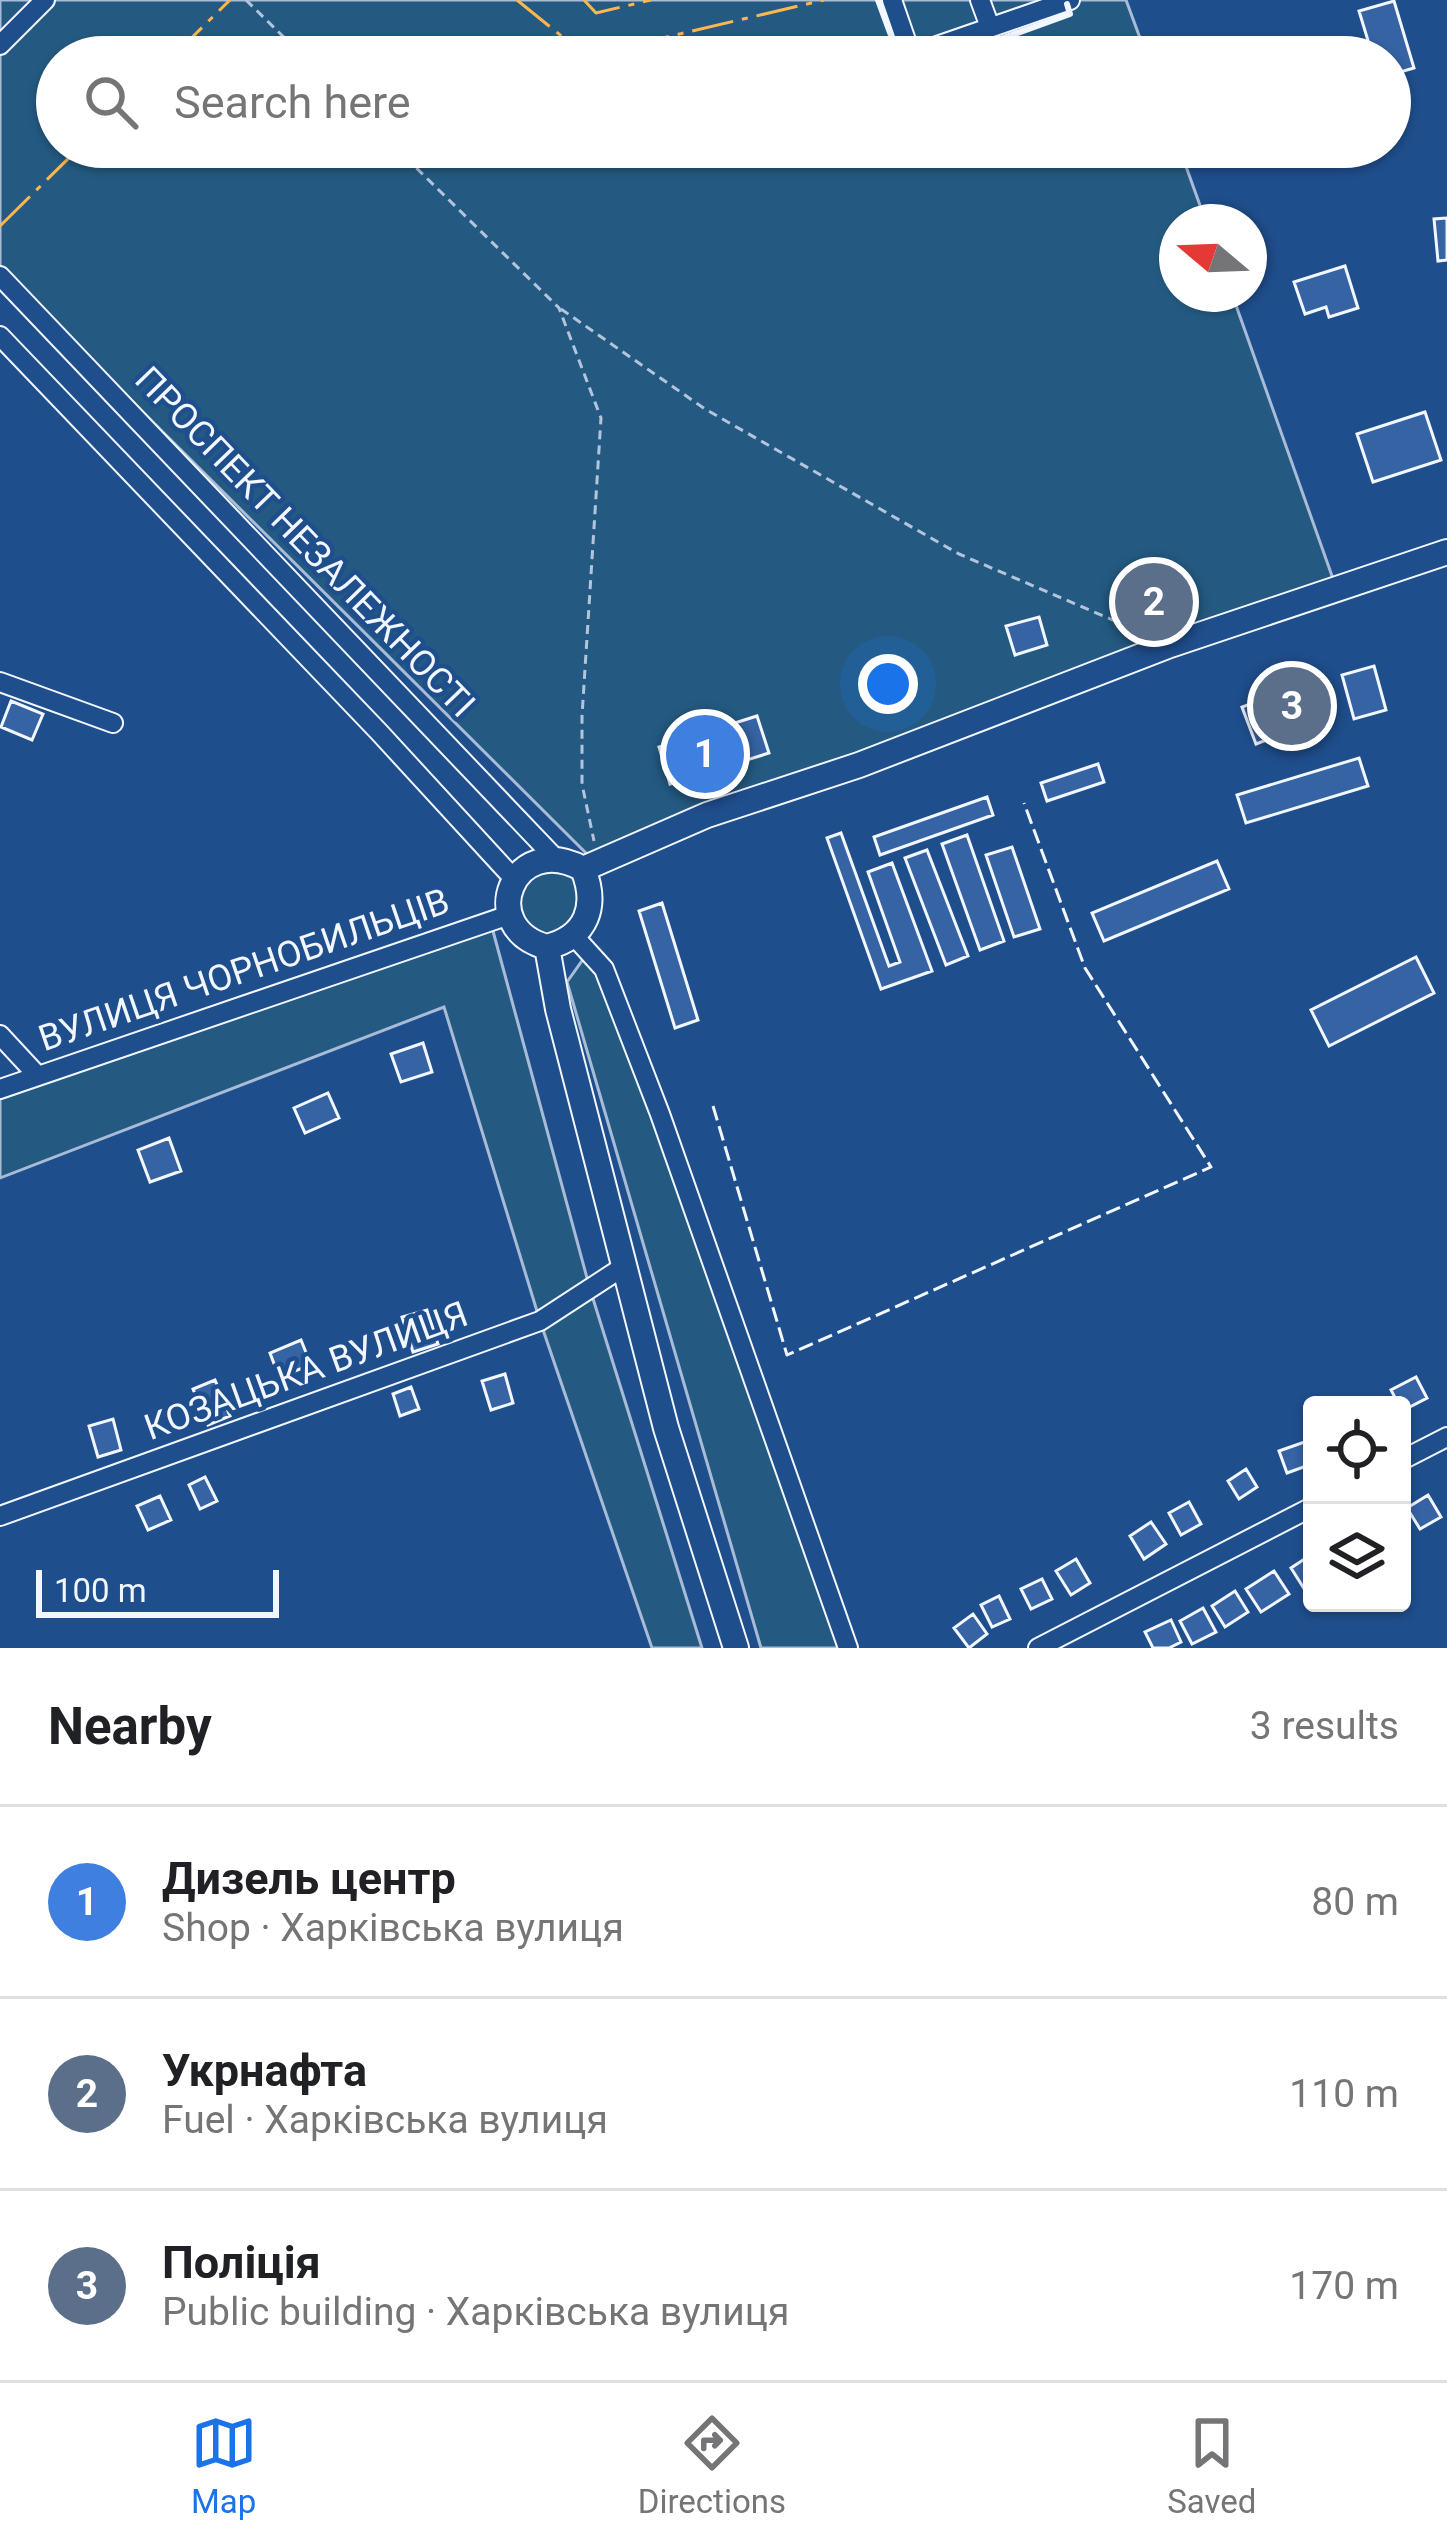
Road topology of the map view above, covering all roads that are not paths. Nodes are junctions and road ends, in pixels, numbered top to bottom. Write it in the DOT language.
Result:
graph roads {
  1 [pos="45,0"];
  2 [pos="892,0"];
  3 [pos="980,0"];
  4 [pos="1070,0"];
  5 [pos="990,27"];
  6 [pos="904,36"];
  7 [pos="965,36"];
  8 [pos="0,44"];
  9 [pos="0,275"];
  10 [pos="0,337"];
  11 [pos="1447,552"];
  12 [pos="0,682"];
  13 [pos="113,723"];
  14 [pos="556,859"];
  15 [pos="591,865"];
  16 [pos="514,880"];
  17 [pos="509,915"];
  18 [pos="574,936"];
  19 [pos="548,947"];
  20 [pos="0,1035"];
  21 [pos="38,1076"];
  22 [pos="0,1089"];
  23 [pos="623,1267"];
  24 [pos="1447,1437"];
  25 [pos="1411,1455"];
  26 [pos="1303,1512"];
  27 [pos="0,1516"];
  28 [pos="736,1648"];
  29 [pos="848,1648"];
  30 [pos="1038,1648"];
  1 -- 8 [label="street"];
  2 -- 6 [label="street"];
  3 -- 5 [label="street"];
  4 -- 5 [label="street"];
  5 -- 7 [label="street"];
  9 -- 14 [label="street, ПРОСПЕКТ НЕЗАЛЕЖНОСТІ"];
  10 -- 16 [label="street"];
  11 -- 15 [label="main road"];
  12 -- 13 [label="street"];
  14 -- 15 [label="main road"];
  14 -- 16 [label="main road"];
  15 -- 18 [label="main road"];
  16 -- 17 [label="main road"];
  17 -- 19 [label="main road"];
  17 -- 21 [label="street, ВУЛИЦЯ ЧОРНОБИЛЬЦІВ"];
  18 -- 19 [label="main road"];
  18 -- 29 [label="street"];
  19 -- 23 [label="main road"];
  20 -- 21 [label="street"];
  21 -- 22 [label="street, ВУЛИЦЯ ЧОРНОБИЛЬЦІВ"];
  23 -- 27 [label="street, КОЗАЦЬКА ВУЛИЦЯ"];
  23 -- 28 [label="main road"];
  24 -- 25 [label="street"];
  26 -- 30 [label="street"];
}
